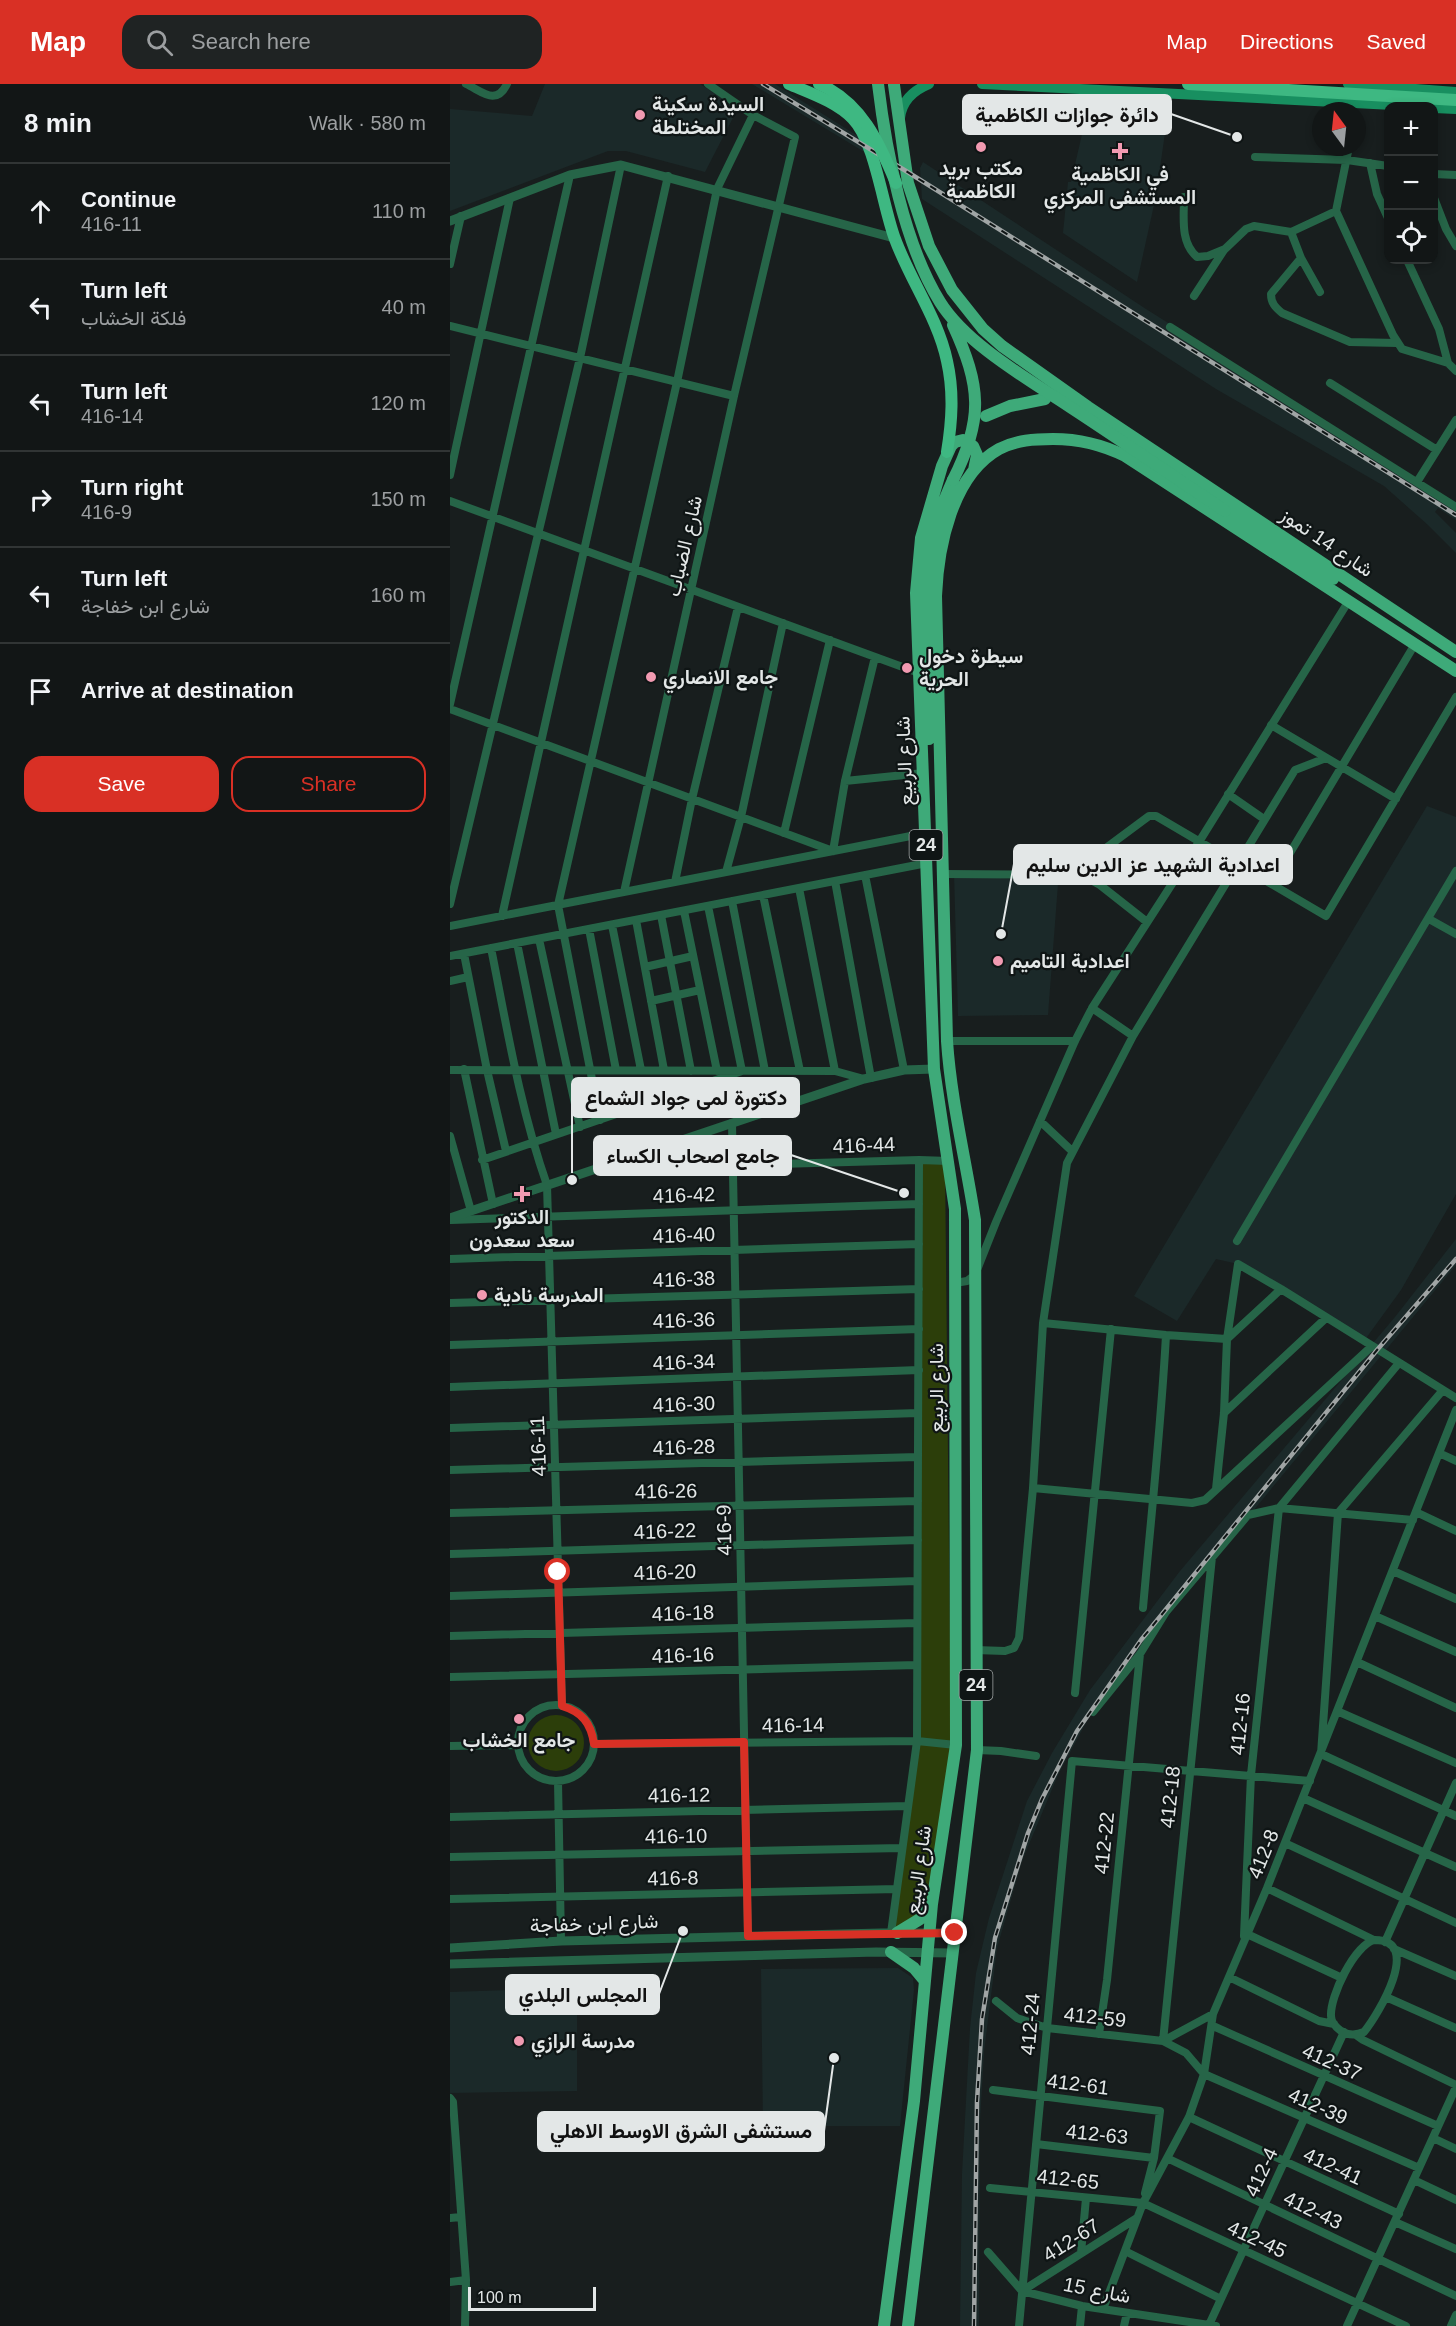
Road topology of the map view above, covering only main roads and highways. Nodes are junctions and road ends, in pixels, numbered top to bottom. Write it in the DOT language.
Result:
graph roads {
  1 [pos="789,84"];
  2 [pos="819,84"];
  3 [pos="878,84"];
  4 [pos="930,84"];
  5 [pos="982,84"];
  6 [pos="1188,84"];
  7 [pos="1348,84"];
  8 [pos="894,88"];
  9 [pos="1456,92"];
  10 [pos="1456,100"];
  11 [pos="1337,102"];
  12 [pos="1348,102"];
  13 [pos="1366,103"];
  14 [pos="1366,103"];
  15 [pos="1384,104"];
  16 [pos="1438,108"];
  17 [pos="1456,109"];
  18 [pos="900,124"];
  19 [pos="896,183"];
  20 [pos="947,313"];
  21 [pos="1045,399"];
  22 [pos="1070,400"];
  23 [pos="1088,407"];
  24 [pos="986,416"];
  25 [pos="961,442"];
  26 [pos="1174,465"];
  27 [pos="971,477"];
  28 [pos="1163,481"];
  29 [pos="1400,634"];
  30 [pos="1456,652"];
  31 [pos="1456,670"];
  32 [pos="924,767"];
  33 [pos="932,1904"];
  34 [pos="894,1933"];
  35 [pos="891,1952"];
  36 [pos="924,1980"];
  37 [pos="884,2326"];
  38 [pos="908,2326"];
  1 -- 25 [label="highway"];
  2 -- 19 [label="highway, bridge"];
  3 -- 19 [label="main road, bridge"];
  4 -- 18 [label="main road"];
  5 -- 11 [label="main road"];
  6 -- 12 [label="highway"];
  7 -- 9 [label="main road"];
  8 -- 18 [label="main road"];
  10 -- 13 [label="highway"];
  14 -- 15 [label="main road"];
  16 -- 17 [label="main road"];
  18 -- 23 [label="main road"];
  19 -- 20 [label="main road, bridge"];
  20 -- 29 [label="main road, bridge"];
  20 -- 32 [label="main road, bridge"];
  21 -- 24 [label="main road"];
  22 -- 23 [label="main road"];
  23 -- 26 [label="main road, شارع 14 تموز"];
  25 -- 27 [label="main road"];
  25 -- 32 [label="main road, شارع الربيع / 24"];
  26 -- 28 [label="main road"];
  26 -- 30 [label="main road, شارع 14 تموز"];
  27 -- 28 [label="main road, شارع 14 تموز"];
  27 -- 38 [label="main road, شارع الربيع / 24"];
  28 -- 29 [label="main road, شارع 14 تموز"];
  29 -- 31 [label="main road, شارع 14 تموز"];
  32 -- 33 [label="main road, شارع الربيع / 24"];
  33 -- 34 [label="main road"];
  33 -- 36 [label="main road, شارع الربيع / 24"];
  35 -- 36 [label="main road"];
  36 -- 37 [label="main road, شارع الربيع / 24"];
}
